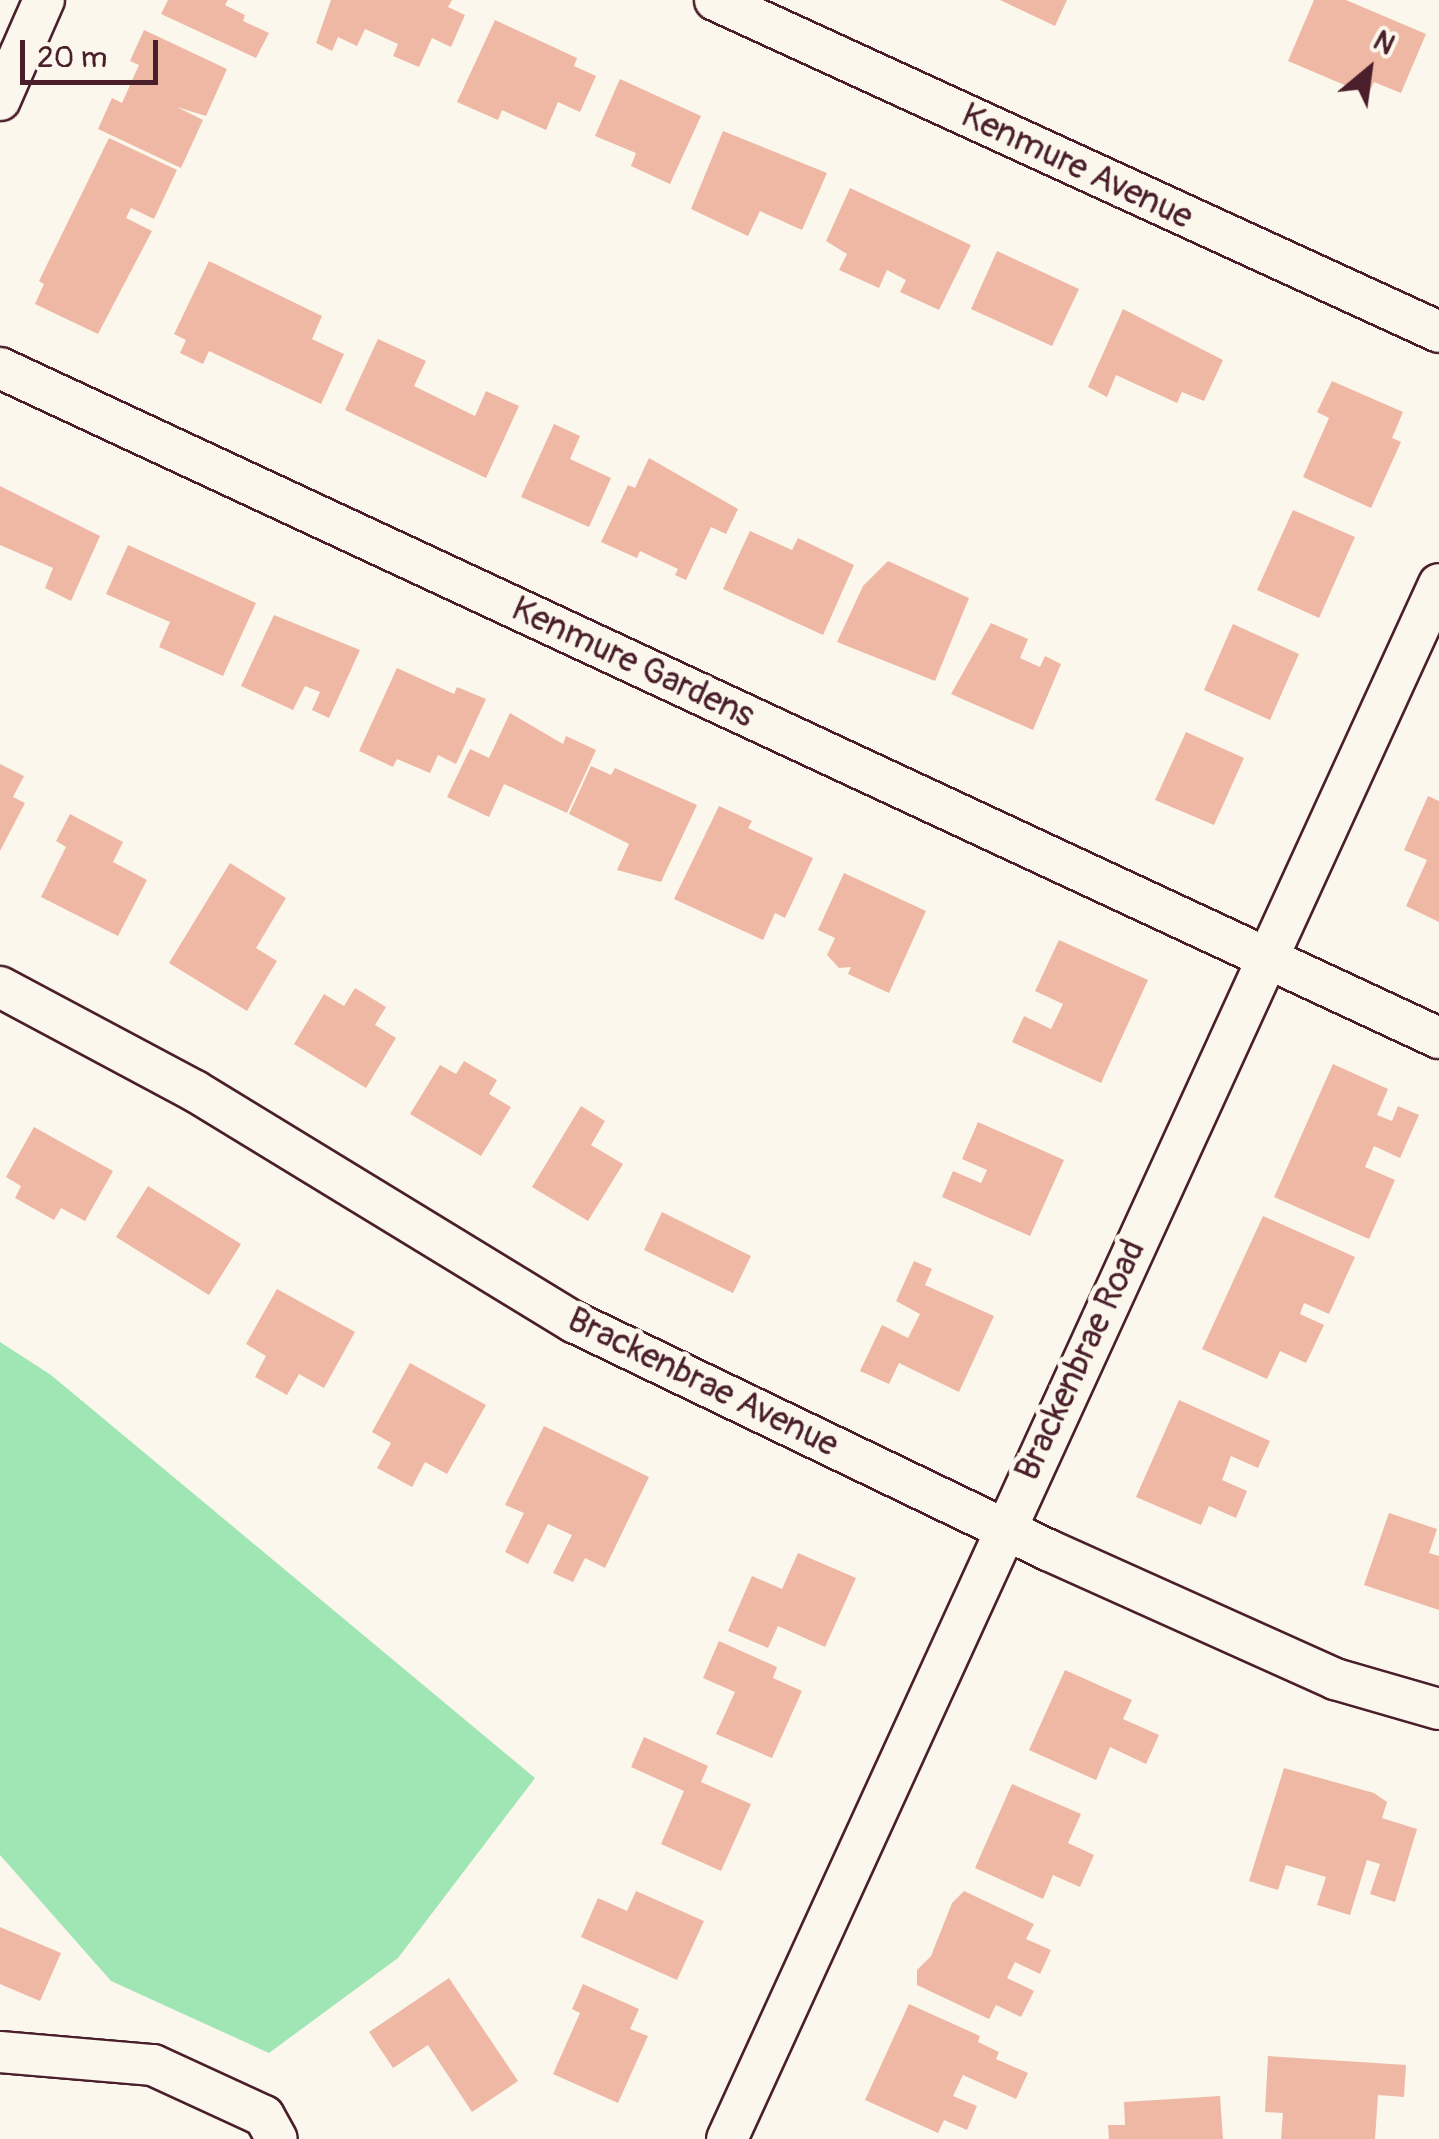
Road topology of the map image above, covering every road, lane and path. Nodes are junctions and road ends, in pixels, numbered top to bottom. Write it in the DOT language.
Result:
graph roads {
  1 [pos="44,0"];
  2 [pos="715,0"];
  3 [pos="0,100"];
  4 [pos="1439,332"];
  5 [pos="0,368"];
  6 [pos="1439,584"];
  7 [pos="1266,956"];
  8 [pos="0,987"];
  9 [pos="1439,1038"];
  10 [pos="1003,1527"];
  11 [pos="1439,1709"];
  12 [pos="0,2052"];
  13 [pos="277,2139"];
  14 [pos="726,2139"];
  1 -- 3 [label="street"];
  2 -- 4 [label="street, Kenmure Avenue"];
  5 -- 7 [label="street, Kenmure Gardens"];
  6 -- 7 [label="street, Brackenbrae Road"];
  7 -- 9 [label="street, Kenmure Gardens"];
  7 -- 10 [label="street, Brackenbrae Road"];
  8 -- 10 [label="street, Brackenbrae Avenue"];
  10 -- 11 [label="street, Brackenbrae Avenue"];
  10 -- 14 [label="street, Brackenbrae Road"];
  12 -- 13 [label="street"];
}
